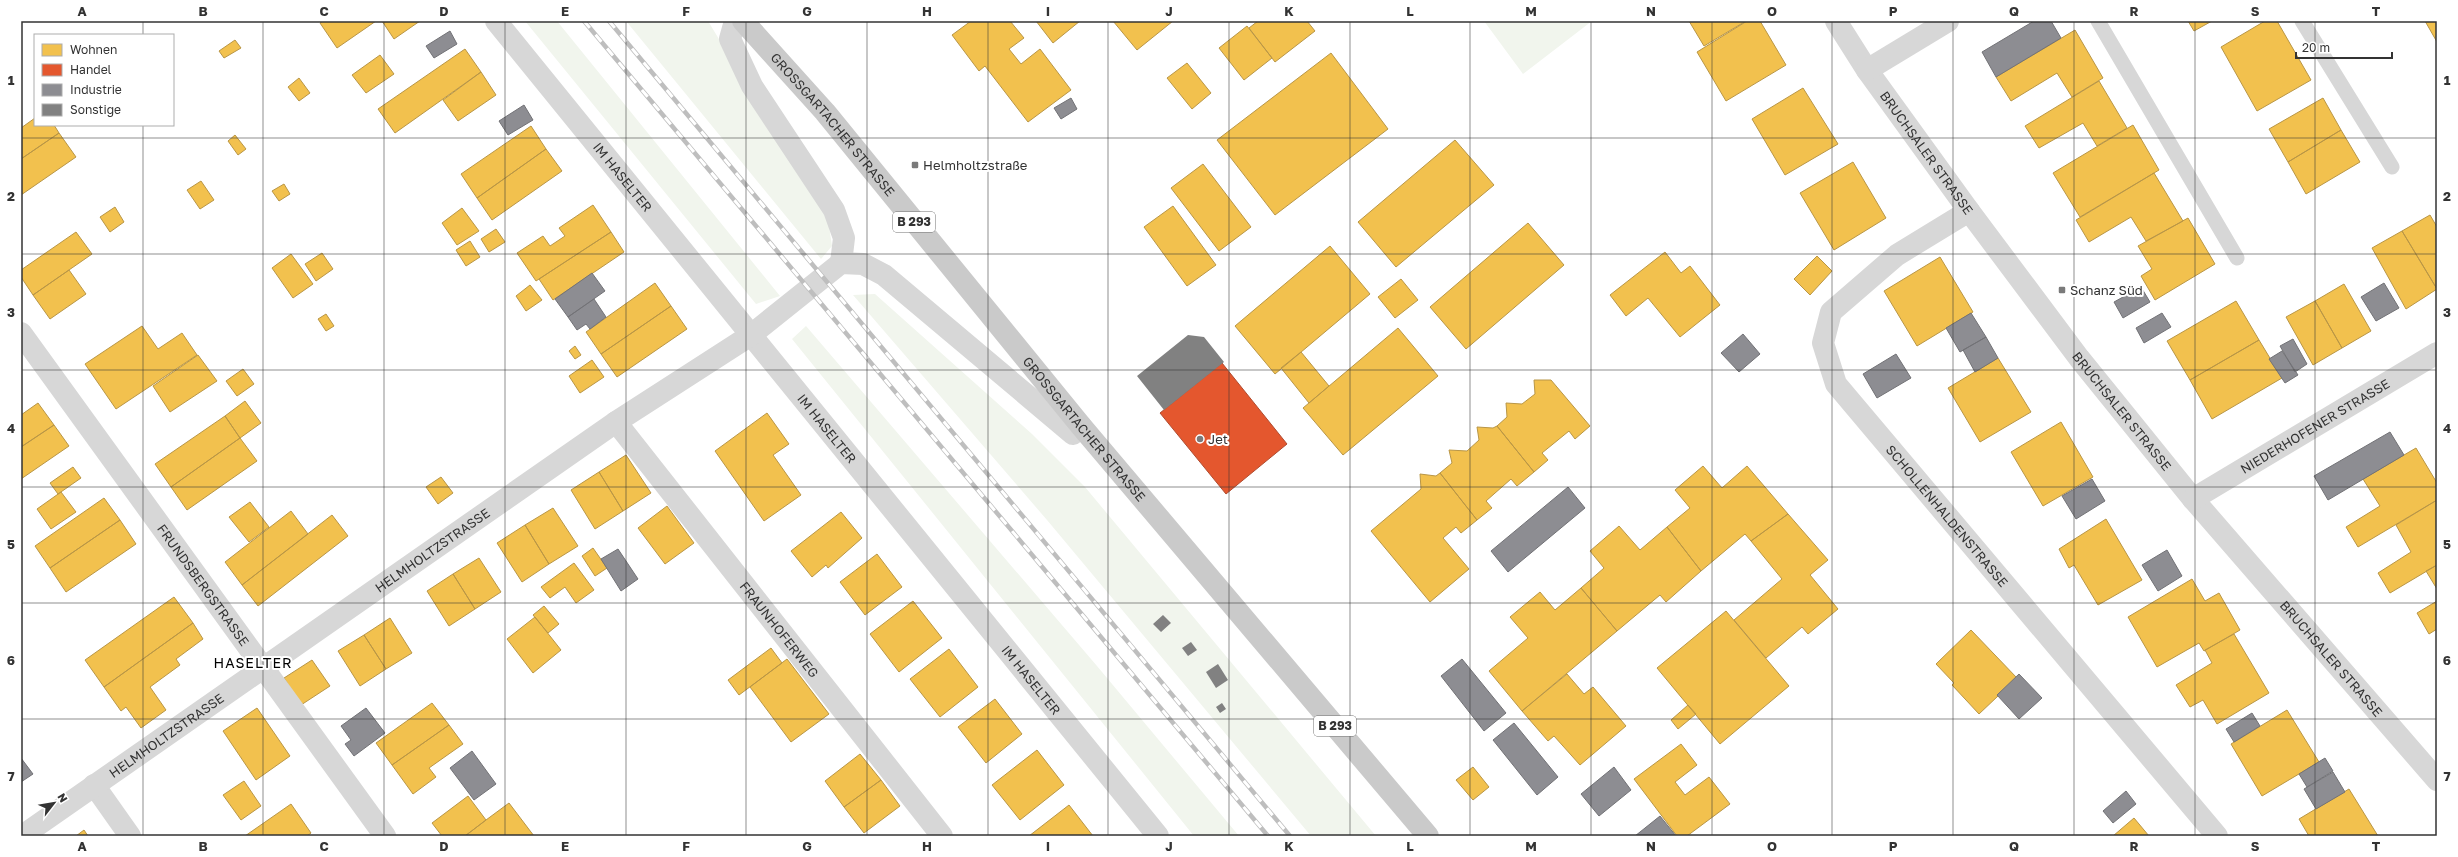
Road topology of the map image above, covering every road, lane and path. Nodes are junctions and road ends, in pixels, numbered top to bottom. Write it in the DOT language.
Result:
graph roads {
  1 [pos="496,21"];
  2 [pos="735,21"];
  3 [pos="743,21"];
  4 [pos="1836,21"];
  5 [pos="1948,21"];
  6 [pos="2098,21"];
  7 [pos="2302,21"];
  8 [pos="1867,70"];
  9 [pos="2392,167"];
  10 [pos="1969,211"];
  11 [pos="2237,258"];
  12 [pos="841,263"];
  13 [pos="21,333"];
  14 [pos="751,335"];
  15 [pos="2437,353"];
  16 [pos="616,422"];
  17 [pos="1081,426"];
  18 [pos="2193,499"];
  19 [pos="263,666"];
  20 [pos="2437,780"];
  21 [pos="94,785"];
  22 [pos="22,836"];
  23 [pos="130,836"];
  24 [pos="385,836"];
  25 [pos="942,836"];
  26 [pos="1158,836"];
  27 [pos="1428,836"];
  28 [pos="2216,836"];
  1 -- 14 [label="street, IM HASELTER"];
  2 -- 12 [label="street"];
  3 -- 17 [label="main road, GROSSGARTACHER STRASSE / B 293"];
  4 -- 8 [label="street, BRUCHSALER STRASSE"];
  5 -- 8 [label="street"];
  6 -- 11 [label="lane"];
  7 -- 9 [label="lane"];
  8 -- 10 [label="street, BRUCHSALER STRASSE"];
  10 -- 18 [label="street, BRUCHSALER STRASSE"];
  10 -- 28 [label="street, SCHOLLENHALDENSTRASSE"];
  12 -- 14 [label="street, HELMHOLTZSTRASSE"];
  12 -- 17 [label="street"];
  13 -- 19 [label="street, FRUNDSBERGSTRASSE"];
  14 -- 16 [label="street, HELMHOLTZSTRASSE"];
  14 -- 26 [label="street, IM HASELTER"];
  15 -- 18 [label="street, NIEDERHOFENER STRASSE"];
  16 -- 19 [label="street, HELMHOLTZSTRASSE"];
  16 -- 25 [label="street, FRAUNHOFERWEG"];
  17 -- 27 [label="main road, GROSSGARTACHER STRASSE / B 293"];
  18 -- 20 [label="street, BRUCHSALER STRASSE"];
  19 -- 21 [label="street, HELMHOLTZSTRASSE"];
  19 -- 24 [label="street, FRUNDSBERGSTRASSE"];
  21 -- 22 [label="street, HELMHOLTZSTRASSE"];
  21 -- 23 [label="street"];
}
